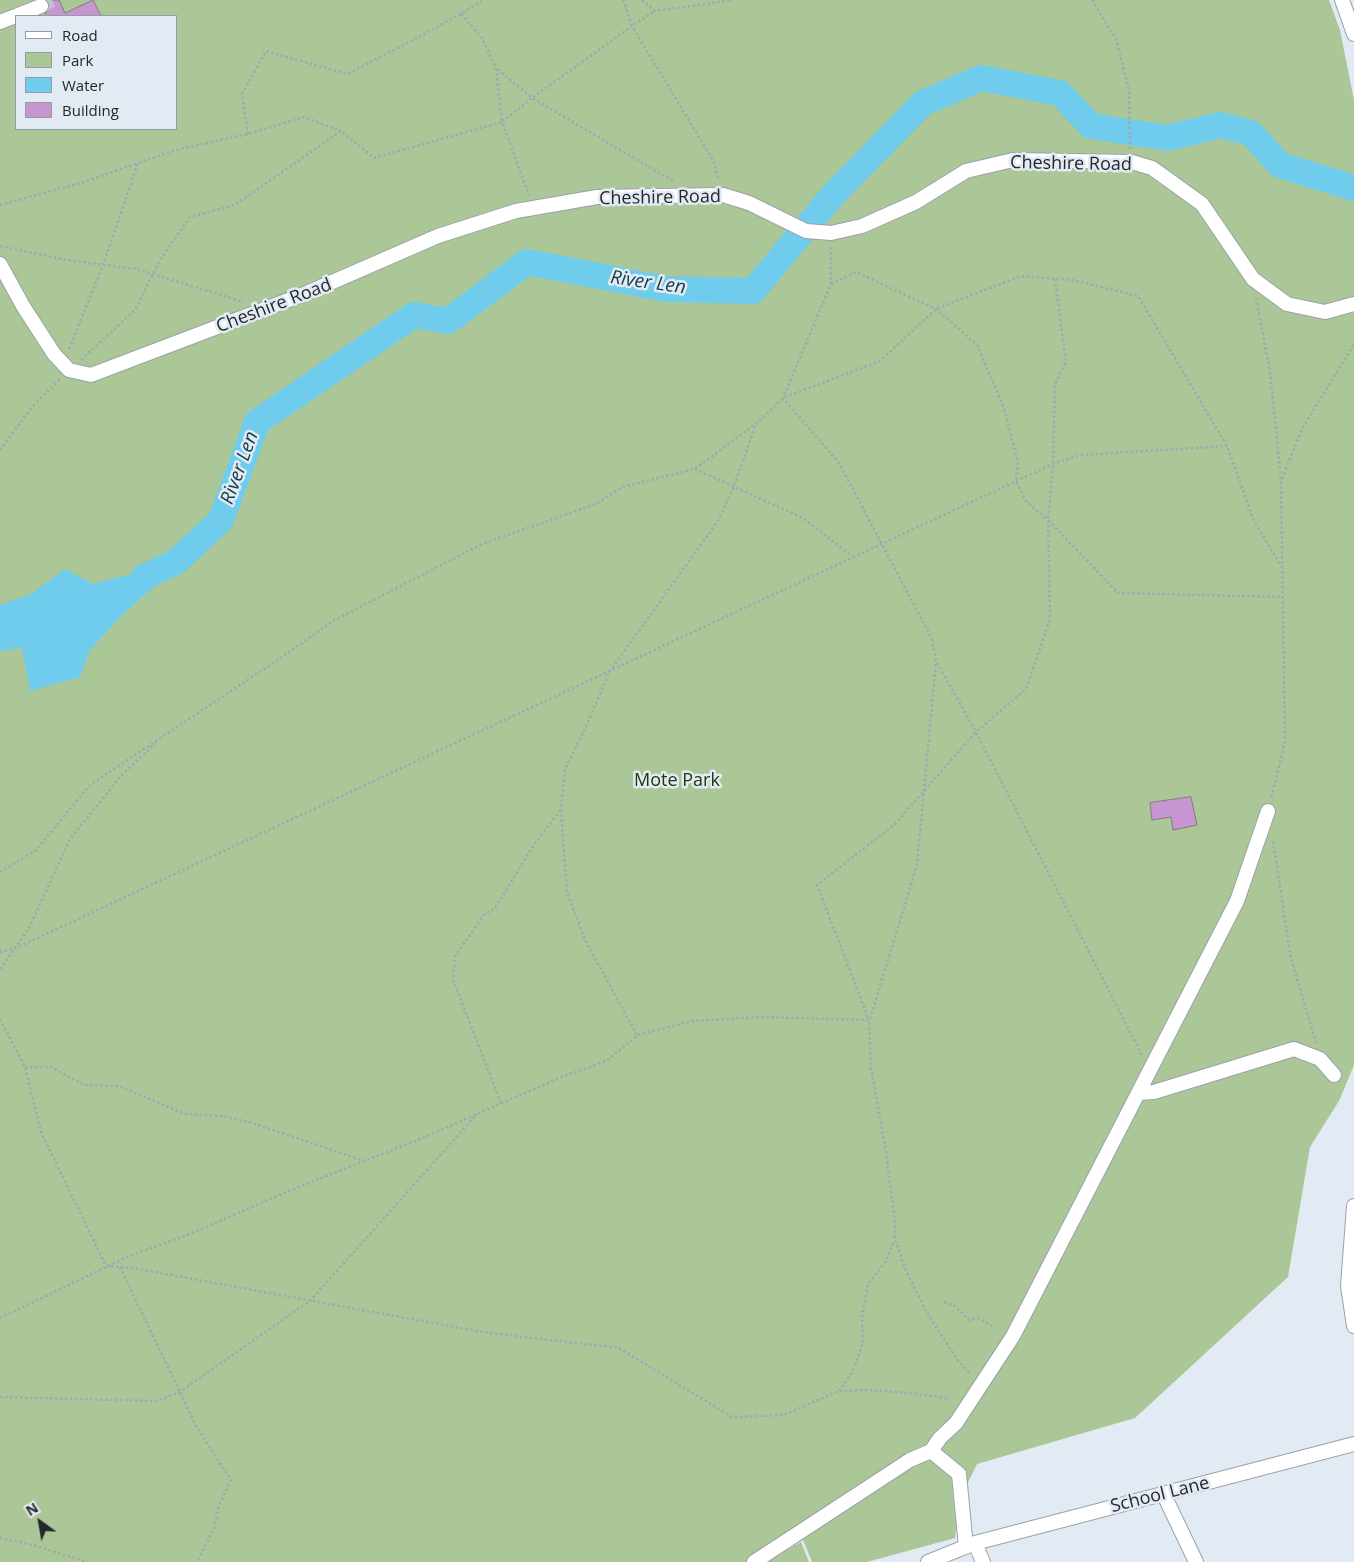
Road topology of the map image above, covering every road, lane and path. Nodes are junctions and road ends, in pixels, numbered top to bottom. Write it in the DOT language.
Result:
graph roads {
  1 [pos="484,0"];
  2 [pos="623,0"];
  3 [pos="642,0"];
  4 [pos="733,0"];
  5 [pos="1092,0"];
  6 [pos="1342,0"];
  7 [pos="41,6"];
  8 [pos="655,11"];
  9 [pos="461,14"];
  10 [pos="18,15"];
  11 [pos="15,16"];
  12 [pos="0,22"];
  13 [pos="632,26"];
  14 [pos="1354,34"];
  15 [pos="496,68"];
  16 [pos="532,98"];
  17 [pos="502,122"];
  18 [pos="341,131"];
  19 [pos="248,134"];
  20 [pos="1130,151"];
  21 [pos="138,163"];
  22 [pos="696,195"];
  23 [pos="723,195"];
  24 [pos="0,205"];
  25 [pos="534,208"];
  26 [pos="831,233"];
  27 [pos="0,246"];
  28 [pos="0,264"];
  29 [pos="103,265"];
  30 [pos="154,275"];
  31 [pos="1054,279"];
  32 [pos="1252,279"];
  33 [pos="831,284"];
  34 [pos="1354,304"];
  35 [pos="267,309"];
  36 [pos="936,309"];
  37 [pos="1354,344"];
  38 [pos="66,366"];
  39 [pos="783,398"];
  40 [pos="756,423"];
  41 [pos="1227,446"];
  42 [pos="0,450"];
  43 [pos="1053,464"];
  44 [pos="695,469"];
  45 [pos="1281,480"];
  46 [pos="1016,481"];
  47 [pos="734,486"];
  48 [pos="1048,520"];
  49 [pos="880,543"];
  50 [pos="852,556"];
  51 [pos="1283,569"];
  52 [pos="1283,597"];
  53 [pos="936,661"];
  54 [pos="610,671"];
  55 [pos="976,732"];
  56 [pos="162,737"];
  57 [pos="924,792"];
  58 [pos="561,809"];
  59 [pos="1268,812"];
  60 [pos="1273,841"];
  61 [pos="0,872"];
  62 [pos="16,948"];
  63 [pos="0,952"];
  64 [pos="0,969"];
  65 [pos="0,1019"];
  66 [pos="869,1020"];
  67 [pos="638,1036"];
  68 [pos="1320,1059"];
  69 [pos="25,1067"];
  70 [pos="1150,1071"];
  71 [pos="1334,1075"];
  72 [pos="1138,1093"];
  73 [pos="502,1103"];
  74 [pos="478,1114"];
  75 [pos="364,1161"];
  76 [pos="1354,1206"];
  77 [pos="895,1239"];
  78 [pos="106,1266"];
  79 [pos="120,1267"];
  80 [pos="311,1300"];
  81 [pos="944,1302"];
  82 [pos="0,1318"];
  83 [pos="1354,1326"];
  84 [pos="994,1327"];
  85 [pos="972,1375"];
  86 [pos="838,1391"];
  87 [pos="180,1392"];
  88 [pos="0,1397"];
  89 [pos="950,1399"];
  90 [pos="1354,1444"];
  91 [pos="931,1451"];
  92 [pos="1164,1494"];
  93 [pos="0,1538"];
  94 [pos="971,1545"];
  95 [pos="87,1562"];
  96 [pos="197,1562"];
  97 [pos="754,1562"];
  98 [pos="928,1562"];
  99 [pos="983,1562"];
  100 [pos="1196,1562"];
  1 -- 9 [label="path"];
  2 -- 13 [label="path"];
  3 -- 8 [label="path"];
  4 -- 8 [label="path"];
  5 -- 20 [label="path"];
  6 -- 14 [label="street"];
  7 -- 10 [label="street"];
  8 -- 13 [label="path"];
  9 -- 15 [label="path"];
  9 -- 19 [label="path"];
  11 -- 12 [label="street"];
  13 -- 16 [label="path"];
  13 -- 23 [label="path"];
  15 -- 16 [label="path"];
  15 -- 17 [label="path"];
  16 -- 17 [label="path"];
  16 -- 22 [label="path"];
  17 -- 18 [label="path"];
  17 -- 25 [label="path"];
  18 -- 19 [label="path"];
  18 -- 30 [label="path"];
  19 -- 21 [label="path"];
  21 -- 24 [label="path"];
  21 -- 29 [label="path"];
  22 -- 23 [label="street, Cheshire Road"];
  22 -- 25 [label="street, Cheshire Road"];
  23 -- 26 [label="street, Cheshire Road"];
  25 -- 35 [label="street, Cheshire Road"];
  26 -- 32 [label="street, Cheshire Road"];
  26 -- 33 [label="path"];
  27 -- 29 [label="path"];
  28 -- 38 [label="street"];
  29 -- 30 [label="path"];
  29 -- 38 [label="path"];
  30 -- 35 [label="path"];
  30 -- 38 [label="path"];
  31 -- 36 [label="path"];
  31 -- 41 [label="path"];
  31 -- 43 [label="path"];
  32 -- 34 [label="street, Cheshire Road"];
  32 -- 45 [label="path"];
  33 -- 36 [label="path"];
  33 -- 39 [label="path"];
  35 -- 38 [label="street, Cheshire Road"];
  36 -- 39 [label="path"];
  36 -- 46 [label="path"];
  37 -- 45 [label="path"];
  38 -- 42 [label="path"];
  39 -- 40 [label="path"];
  39 -- 49 [label="path"];
  40 -- 44 [label="path"];
  40 -- 47 [label="path"];
  41 -- 43 [label="path"];
  41 -- 51 [label="path"];
  43 -- 46 [label="path"];
  43 -- 48 [label="path"];
  44 -- 47 [label="path"];
  44 -- 56 [label="path"];
  45 -- 51 [label="path"];
  46 -- 48 [label="path"];
  46 -- 49 [label="path"];
  47 -- 50 [label="path"];
  47 -- 54 [label="path"];
  48 -- 52 [label="path"];
  48 -- 55 [label="path"];
  49 -- 50 [label="path"];
  49 -- 53 [label="path"];
  50 -- 54 [label="path"];
  51 -- 52 [label="path"];
  52 -- 59 [label="path"];
  53 -- 55 [label="path"];
  53 -- 57 [label="path"];
  54 -- 58 [label="path"];
  54 -- 62 [label="path"];
  55 -- 57 [label="path"];
  55 -- 70 [label="path"];
  56 -- 61 [label="path"];
  56 -- 62 [label="path"];
  57 -- 66 [label="path"];
  57 -- 66 [label="path"];
  58 -- 67 [label="path"];
  58 -- 73 [label="path"];
  59 -- 70 [label="street"];
  60 -- 68 [label="path"];
  62 -- 63 [label="path"];
  62 -- 64 [label="path"];
  65 -- 69 [label="path"];
  66 -- 67 [label="path"];
  66 -- 77 [label="path"];
  67 -- 73 [label="path"];
  68 -- 71 [label="street"];
  68 -- 72 [label="street"];
  69 -- 75 [label="path"];
  69 -- 78 [label="path"];
  70 -- 72 [label="street"];
  72 -- 91 [label="street"];
  73 -- 74 [label="path"];
  74 -- 75 [label="path"];
  74 -- 80 [label="path"];
  75 -- 78 [label="path"];
  76 -- 83 [label="street"];
  77 -- 85 [label="path"];
  77 -- 86 [label="path"];
  78 -- 79 [label="path"];
  78 -- 82 [label="path"];
  79 -- 80 [label="path"];
  79 -- 87 [label="path"];
  80 -- 86 [label="path"];
  80 -- 87 [label="path"];
  81 -- 84 [label="path"];
  86 -- 89 [label="path"];
  87 -- 88 [label="path"];
  87 -- 96 [label="path"];
  90 -- 92 [label="street, School Lane"];
  91 -- 94 [label="street"];
  91 -- 97 [label="street"];
  92 -- 94 [label="street, School Lane"];
  92 -- 100 [label="street"];
  93 -- 95 [label="path"];
  94 -- 98 [label="street, School Lane"];
  94 -- 99 [label="street"];
}
